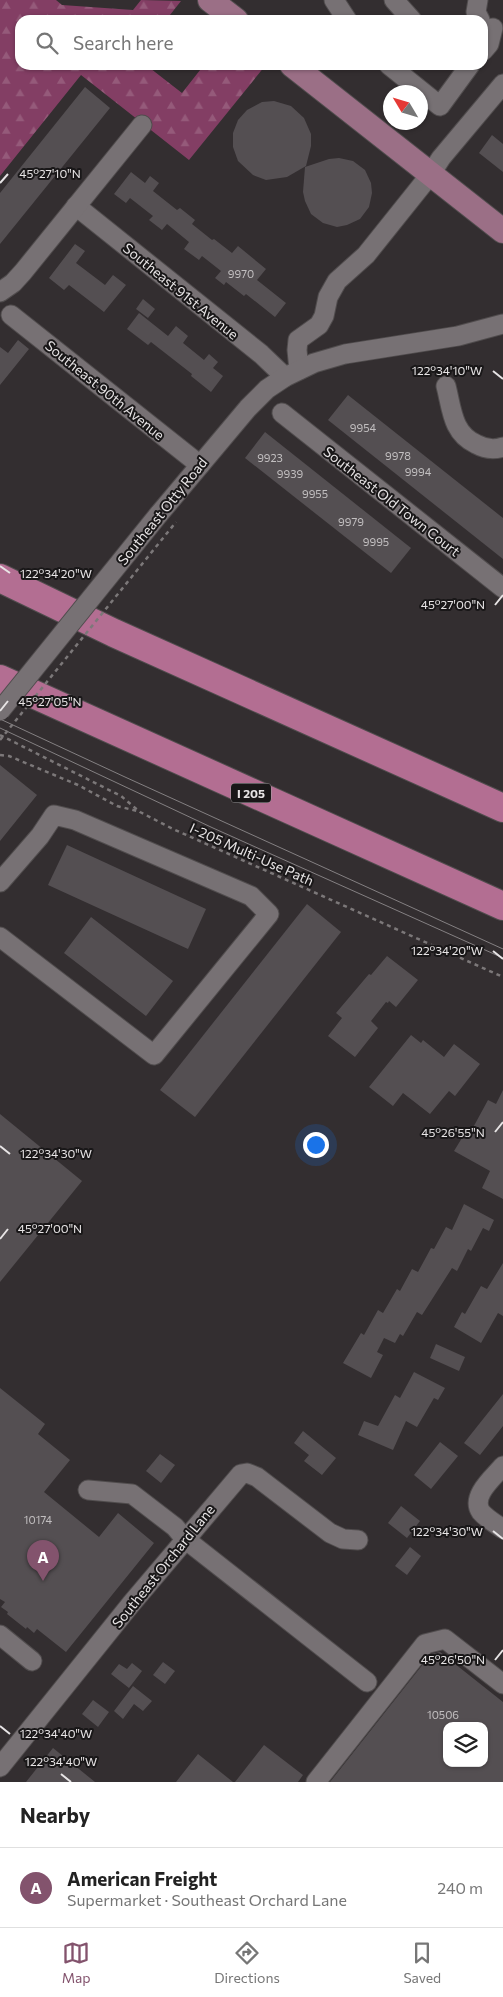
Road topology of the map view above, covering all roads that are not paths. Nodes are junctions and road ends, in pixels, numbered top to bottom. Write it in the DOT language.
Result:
graph roads {
  1 [pos="210,0"];
  2 [pos="334,0"];
  3 [pos="394,0"];
  4 [pos="478,0"];
  5 [pos="230,15"];
  6 [pos="344,15"];
  7 [pos="408,15"];
  8 [pos="480,15"];
  9 [pos="490,24"];
  10 [pos="488,45"];
  11 [pos="298,70"];
  12 [pos="395,70"];
  13 [pos="467,70"];
  14 [pos="503,84"];
  15 [pos="142,125"];
  16 [pos="430,175"];
  17 [pos="76,206"];
  18 [pos="503,231"];
  19 [pos="0,292"];
  20 [pos="11,315"];
  21 [pos="503,324"];
  22 [pos="292,374"];
  23 [pos="446,386"];
  24 [pos="282,413"];
  25 [pos="503,447"];
  26 [pos="200,465"];
  27 [pos="0,578"];
  28 [pos="503,588"];
  29 [pos="0,679"];
  30 [pos="0,711"];
  31 [pos="503,808"];
  32 [pos="0,882"];
  33 [pos="503,906"];
  34 [pos="0,937"];
  35 [pos="503,1466"];
  36 [pos="88,1490"];
  37 [pos="503,1529"];
  38 [pos="185,1540"];
  39 [pos="358,1540"];
  40 [pos="0,1635"];
  41 [pos="32,1661"];
  42 [pos="366,1682"];
  43 [pos="503,1684"];
  44 [pos="0,1767"];
  45 [pos="316,1782"];
  1 -- 5 [label="main road"];
  2 -- 6 [label="street"];
  3 -- 7 [label="street"];
  4 -- 8 [label="street"];
  9 -- 10 [label="street"];
  11 -- 16 [label="main road"];
  12 -- 13 [label="street"];
  14 -- 16 [label="street"];
  15 -- 17 [label="street"];
  16 -- 18 [label="main road"];
  16 -- 22 [label="street"];
  17 -- 19 [label="street"];
  17 -- 22 [label="street, Southeast 91st Avenue"];
  20 -- 26 [label="street, Southeast 90th Avenue"];
  21 -- 22 [label="street, Southeast Otty Road"];
  22 -- 26 [label="street, Southeast Otty Road"];
  23 -- 25 [label="street"];
  24 -- 28 [label="street, Southeast Old Town Court"];
  26 -- 30 [label="street, Southeast Otty Road, bridge"];
  27 -- 31 [label="highway"];
  29 -- 33 [label="highway, I 205"];
  32 -- 34 [label="street"];
  35 -- 37 [label="street"];
  36 -- 38 [label="street"];
  38 -- 39 [label="street, Southeast Orchard Lane"];
  38 -- 42 [label="street"];
  38 -- 44 [label="street, Southeast Orchard Lane"];
  40 -- 41 [label="street"];
  43 -- 45 [label="street"];
}
